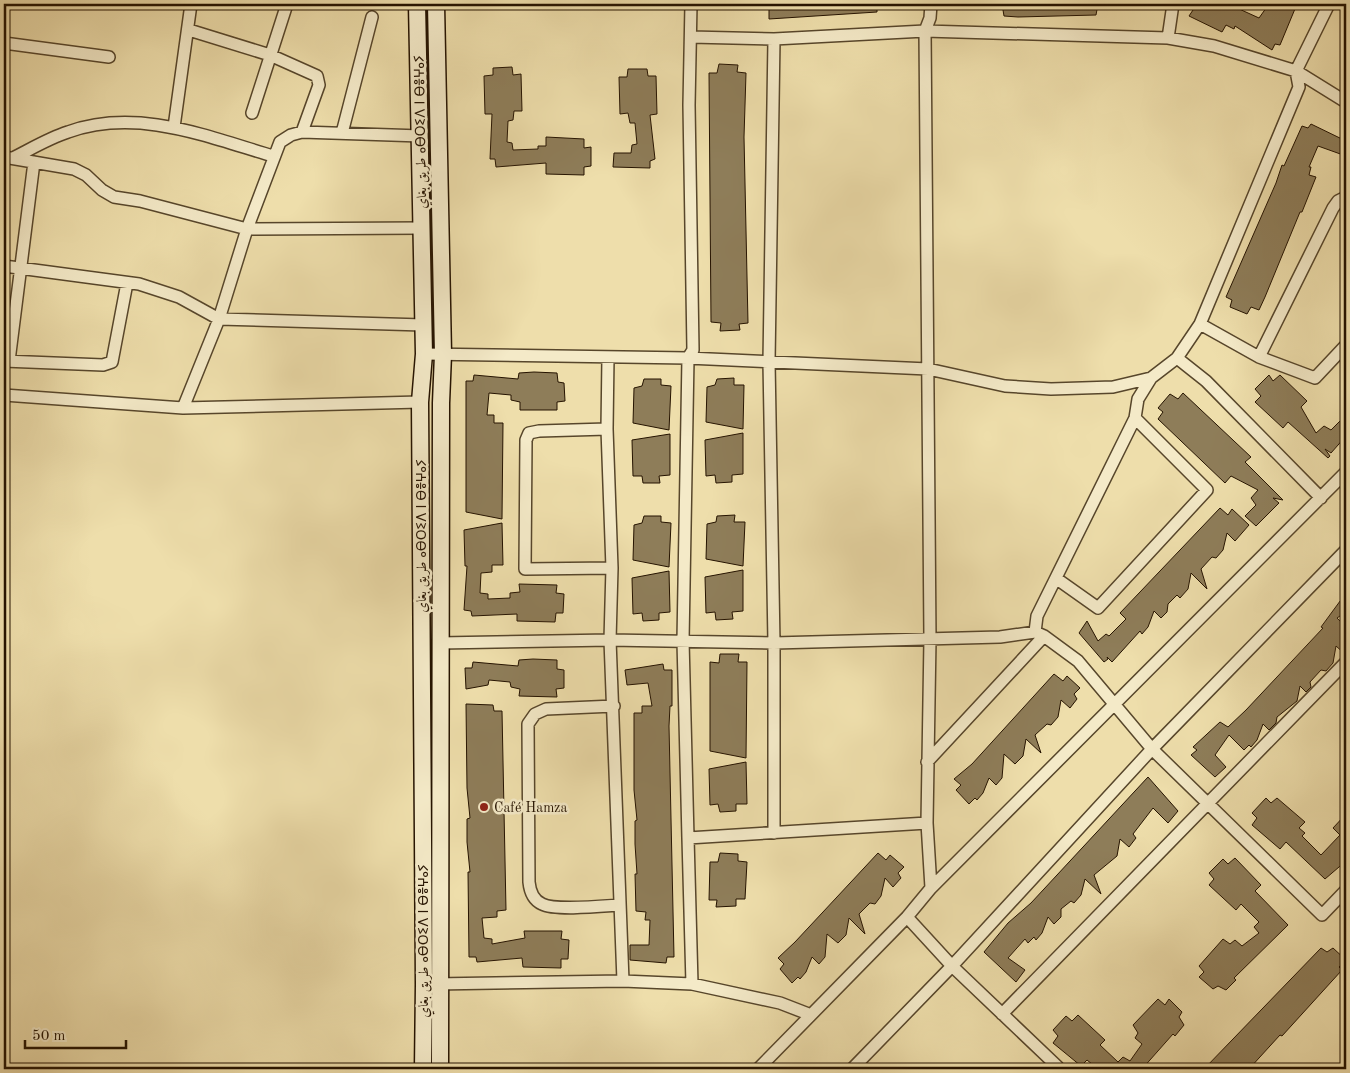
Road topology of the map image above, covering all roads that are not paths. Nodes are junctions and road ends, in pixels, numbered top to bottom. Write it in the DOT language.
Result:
graph roads {
  1 [pos="191,4"];
  2 [pos="287,4"];
  3 [pos="418,4"];
  4 [pos="436,4"];
  5 [pos="691,4"];
  6 [pos="931,4"];
  7 [pos="1173,4"];
  8 [pos="1328,4"];
  9 [pos="372,17"];
  10 [pos="189,30"];
  11 [pos="925,31"];
  12 [pos="691,37"];
  13 [pos="1168,38"];
  14 [pos="774,39"];
  15 [pos="4,43"];
  16 [pos="270,55"];
  17 [pos="109,57"];
  18 [pos="1296,71"];
  19 [pos="1346,102"];
  20 [pos="252,113"];
  21 [pos="174,127"];
  22 [pos="302,132"];
  23 [pos="342,133"];
  24 [pos="421,136"];
  25 [pos="273,156"];
  26 [pos="9,157"];
  27 [pos="34,162"];
  28 [pos="1346,197"];
  29 [pos="422,228"];
  30 [pos="246,229"];
  31 [pos="4,266"];
  32 [pos="22,268"];
  33 [pos="127,283"];
  34 [pos="218,319"];
  35 [pos="1200,324"];
  36 [pos="423,325"];
  37 [pos="1346,345"];
  38 [pos="424,354"];
  39 [pos="443,354"];
  40 [pos="608,357"];
  41 [pos="1259,357"];
  42 [pos="688,358"];
  43 [pos="1177,358"];
  44 [pos="6,361"];
  45 [pos="769,362"];
  46 [pos="928,369"];
  47 [pos="1151,378"];
  48 [pos="4,394"];
  49 [pos="420,402"];
  50 [pos="183,408"];
  51 [pos="1135,418"];
  52 [pos="607,429"];
  53 [pos="1346,472"];
  54 [pos="1320,498"];
  55 [pos="1346,550"];
  56 [pos="612,568"];
  57 [pos="1057,579"];
  58 [pos="1039,634"];
  59 [pos="930,639"];
  60 [pos="610,640"];
  61 [pos="683,641"];
  62 [pos="440,642"];
  63 [pos="774,643"];
  64 [pos="1346,662"];
  65 [pos="1116,704"];
  66 [pos="614,706"];
  67 [pos="1152,749"];
  68 [pos="927,762"];
  69 [pos="1209,803"];
  70 [pos="927,823"];
  71 [pos="774,833"];
  72 [pos="688,838"];
  73 [pos="931,888"];
  74 [pos="1346,890"];
  75 [pos="620,905"];
  76 [pos="907,917"];
  77 [pos="952,966"];
  78 [pos="623,981"];
  79 [pos="424,984"];
  80 [pos="441,984"];
  81 [pos="692,984"];
  82 [pos="1002,1014"];
  83 [pos="811,1015"];
  84 [pos="1058,1067"];
  85 [pos="423,1069"];
  86 [pos="440,1069"];
  87 [pos="758,1069"];
  88 [pos="852,1069"];
  1 -- 10 [label="street"];
  2 -- 16 [label="street"];
  3 -- 24 [label="main road, طريق بغاي ⴰⴱⵔⵉⴷ ⵏ ⴱⴻⵖⴰⵢ"];
  4 -- 39 [label="main road, طريق بغاي ⴰⴱⵔⵉⴷ ⵏ ⴱⴻⵖⴰⵢ"];
  5 -- 12 [label="street"];
  6 -- 11 [label="street"];
  7 -- 13 [label="street"];
  8 -- 18 [label="street"];
  9 -- 23 [label="street"];
  10 -- 16 [label="street"];
  10 -- 21 [label="street"];
  11 -- 13 [label="street"];
  11 -- 14 [label="street"];
  11 -- 46 [label="street"];
  12 -- 14 [label="street"];
  12 -- 42 [label="street"];
  13 -- 18 [label="street"];
  14 -- 45 [label="street"];
  15 -- 17 [label="street"];
  16 -- 20 [label="street"];
  16 -- 22 [label="street"];
  18 -- 19 [label="street"];
  18 -- 35 [label="street"];
  21 -- 25 [label="street"];
  21 -- 26 [label="street"];
  22 -- 23 [label="street"];
  22 -- 25 [label="street"];
  23 -- 24 [label="street"];
  24 -- 29 [label="main road, طريق بغاي ⴰⴱⵔⵉⴷ ⵏ ⴱⴻⵖⴰⵢ"];
  25 -- 30 [label="street"];
  26 -- 27 [label="street"];
  27 -- 30 [label="street"];
  27 -- 32 [label="street"];
  28 -- 41 [label="street"];
  29 -- 30 [label="street"];
  29 -- 36 [label="main road, طريق بغاي ⴰⴱⵔⵉⴷ ⵏ ⴱⴻⵖⴰⵢ"];
  30 -- 34 [label="street"];
  31 -- 32 [label="street"];
  32 -- 33 [label="street"];
  32 -- 44 [label="street"];
  33 -- 34 [label="street"];
  33 -- 44 [label="street"];
  34 -- 36 [label="street"];
  34 -- 50 [label="street"];
  35 -- 41 [label="street"];
  35 -- 43 [label="street"];
  36 -- 38 [label="main road, طريق بغاي ⴰⴱⵔⵉⴷ ⵏ ⴱⴻⵖⴰⵢ"];
  37 -- 41 [label="street"];
  38 -- 39 [label="street"];
  38 -- 49 [label="main road, طريق بغاي ⴰⴱⵔⵉⴷ ⵏ ⴱⴻⵖⴰⵢ"];
  39 -- 40 [label="street"];
  39 -- 62 [label="main road, طريق بغاي ⴰⴱⵔⵉⴷ ⵏ ⴱⴻⵖⴰⵢ"];
  40 -- 42 [label="street"];
  40 -- 52 [label="street"];
  42 -- 45 [label="street"];
  42 -- 61 [label="street"];
  43 -- 47 [label="street"];
  43 -- 54 [label="street"];
  45 -- 46 [label="street"];
  45 -- 63 [label="street"];
  46 -- 47 [label="street"];
  46 -- 59 [label="street"];
  47 -- 51 [label="street"];
  48 -- 50 [label="street"];
  49 -- 50 [label="street"];
  49 -- 79 [label="main road, طريق بغاي ⴰⴱⵔⵉⴷ ⵏ ⴱⴻⵖⴰⵢ"];
  51 -- 57 [label="street"];
  51 -- 57 [label="street"];
  52 -- 56 [label="street"];
  52 -- 56 [label="street"];
  53 -- 54 [label="street"];
  54 -- 65 [label="street"];
  55 -- 67 [label="street"];
  56 -- 60 [label="street"];
  57 -- 58 [label="street"];
  58 -- 59 [label="street"];
  58 -- 65 [label="street"];
  58 -- 68 [label="street"];
  59 -- 63 [label="street"];
  59 -- 68 [label="street"];
  60 -- 61 [label="street"];
  60 -- 62 [label="street"];
  60 -- 66 [label="street"];
  61 -- 63 [label="street"];
  61 -- 72 [label="street"];
  62 -- 80 [label="main road, طريق بغاي ⴰⴱⵔⵉⴷ ⵏ ⴱⴻⵖⴰⵢ"];
  63 -- 71 [label="street"];
  64 -- 69 [label="street"];
  65 -- 67 [label="street"];
  65 -- 73 [label="street"];
  66 -- 75 [label="street"];
  66 -- 75 [label="street"];
  67 -- 69 [label="street"];
  67 -- 77 [label="street"];
  68 -- 70 [label="street"];
  69 -- 74 [label="street"];
  69 -- 82 [label="street"];
  70 -- 71 [label="street"];
  70 -- 73 [label="street"];
  71 -- 72 [label="street"];
  72 -- 81 [label="street"];
  73 -- 76 [label="street"];
  75 -- 78 [label="street"];
  76 -- 77 [label="street"];
  76 -- 83 [label="street"];
  77 -- 82 [label="street"];
  77 -- 88 [label="street"];
  78 -- 80 [label="street"];
  78 -- 81 [label="street"];
  79 -- 80 [label="street"];
  79 -- 85 [label="main road, طريق بغاي ⴰⴱⵔⵉⴷ ⵏ ⴱⴻⵖⴰⵢ"];
  80 -- 86 [label="main road, طريق بغاي ⴰⴱⵔⵉⴷ ⵏ ⴱⴻⵖⴰⵢ"];
  81 -- 83 [label="street"];
  82 -- 84 [label="street"];
  83 -- 87 [label="street"];
}
